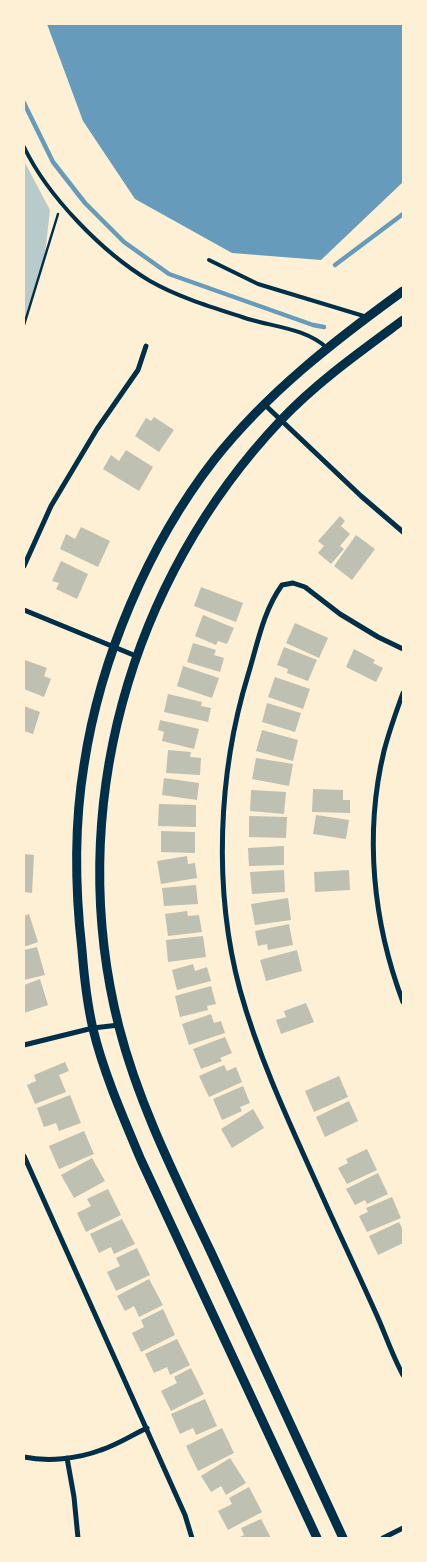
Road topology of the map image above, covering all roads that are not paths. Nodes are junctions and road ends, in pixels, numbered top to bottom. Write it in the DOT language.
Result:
graph roads {
  1 [pos="24,147"];
  2 [pos="209,260"];
  3 [pos="403,291"];
  4 [pos="367,317"];
  5 [pos="403,320"];
  6 [pos="146,346"];
  7 [pos="326,348"];
  8 [pos="264,404"];
  9 [pos="281,420"];
  10 [pos="403,532"];
  11 [pos="24,566"];
  12 [pos="24,610"];
  13 [pos="114,646"];
  14 [pos="403,649"];
  15 [pos="136,656"];
  16 [pos="403,693"];
  17 [pos="403,1002"];
  18 [pos="119,1025"];
  19 [pos="93,1028"];
  20 [pos="24,1045"];
  21 [pos="24,1156"];
  22 [pos="403,1375"];
  23 [pos="147,1428"];
  24 [pos="24,1457"];
  25 [pos="67,1458"];
  26 [pos="403,1528"];
  27 [pos="78,1538"];
  28 [pos="192,1538"];
  29 [pos="317,1538"];
  30 [pos="343,1538"];
  31 [pos="383,1538"];
  1 -- 7 [label="lane"];
  2 -- 4 [label="lane"];
  3 -- 4 [label="street"];
  4 -- 7 [label="street"];
  5 -- 9 [label="street"];
  6 -- 11 [label="street"];
  7 -- 8 [label="street"];
  8 -- 9 [label="street"];
  8 -- 13 [label="street"];
  9 -- 10 [label="street"];
  9 -- 15 [label="street"];
  12 -- 13 [label="street"];
  13 -- 15 [label="street"];
  13 -- 19 [label="street"];
  14 -- 22 [label="street"];
  15 -- 18 [label="street"];
  16 -- 17 [label="street"];
  18 -- 19 [label="street"];
  18 -- 30 [label="street"];
  19 -- 20 [label="street"];
  19 -- 29 [label="street"];
  21 -- 23 [label="street"];
  23 -- 25 [label="street"];
  23 -- 28 [label="street"];
  24 -- 25 [label="street"];
  25 -- 27 [label="street"];
  26 -- 31 [label="street"];
}
